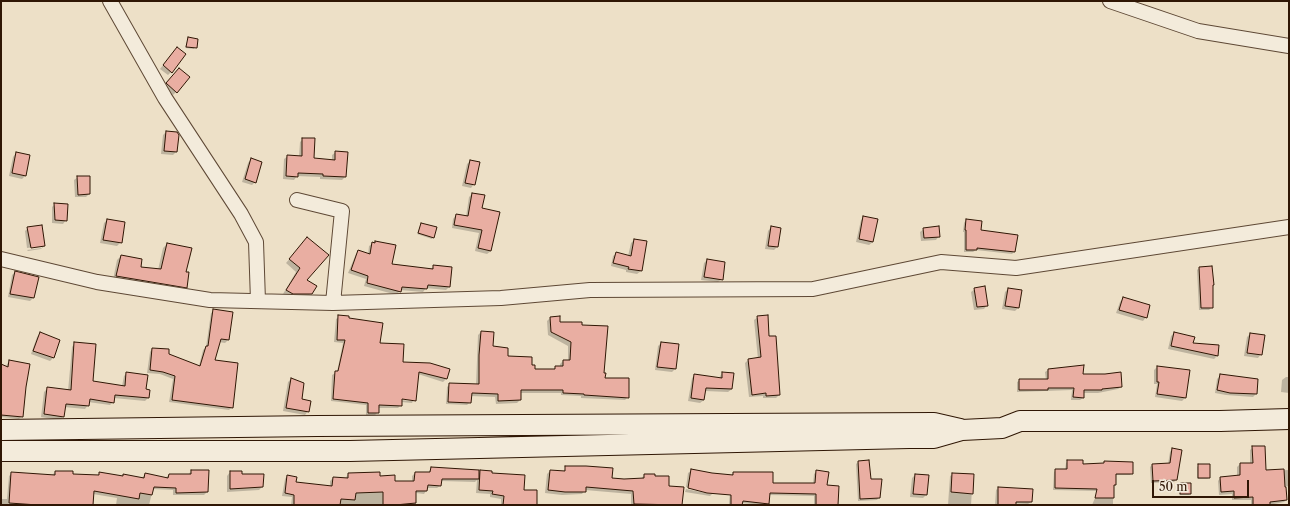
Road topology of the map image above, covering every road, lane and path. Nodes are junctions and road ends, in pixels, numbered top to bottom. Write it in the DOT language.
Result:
graph roads {
  1 [pos="110,1"];
  2 [pos="1110,1"];
  3 [pos="1289,46"];
  4 [pos="297,200"];
  5 [pos="1289,227"];
  6 [pos="1,259"];
  7 [pos="258,301"];
  8 [pos="333,303"];
  9 [pos="1289,419"];
  10 [pos="1,430"];
  11 [pos="962,430"];
  12 [pos="1,451"];
  1 -- 7 [label="street"];
  2 -- 3 [label="street"];
  4 -- 8 [label="street"];
  5 -- 8 [label="street"];
  6 -- 7 [label="street"];
  7 -- 8 [label="street"];
  9 -- 11 [label="main road"];
  10 -- 11 [label="main road"];
  11 -- 12 [label="main road"];
}
